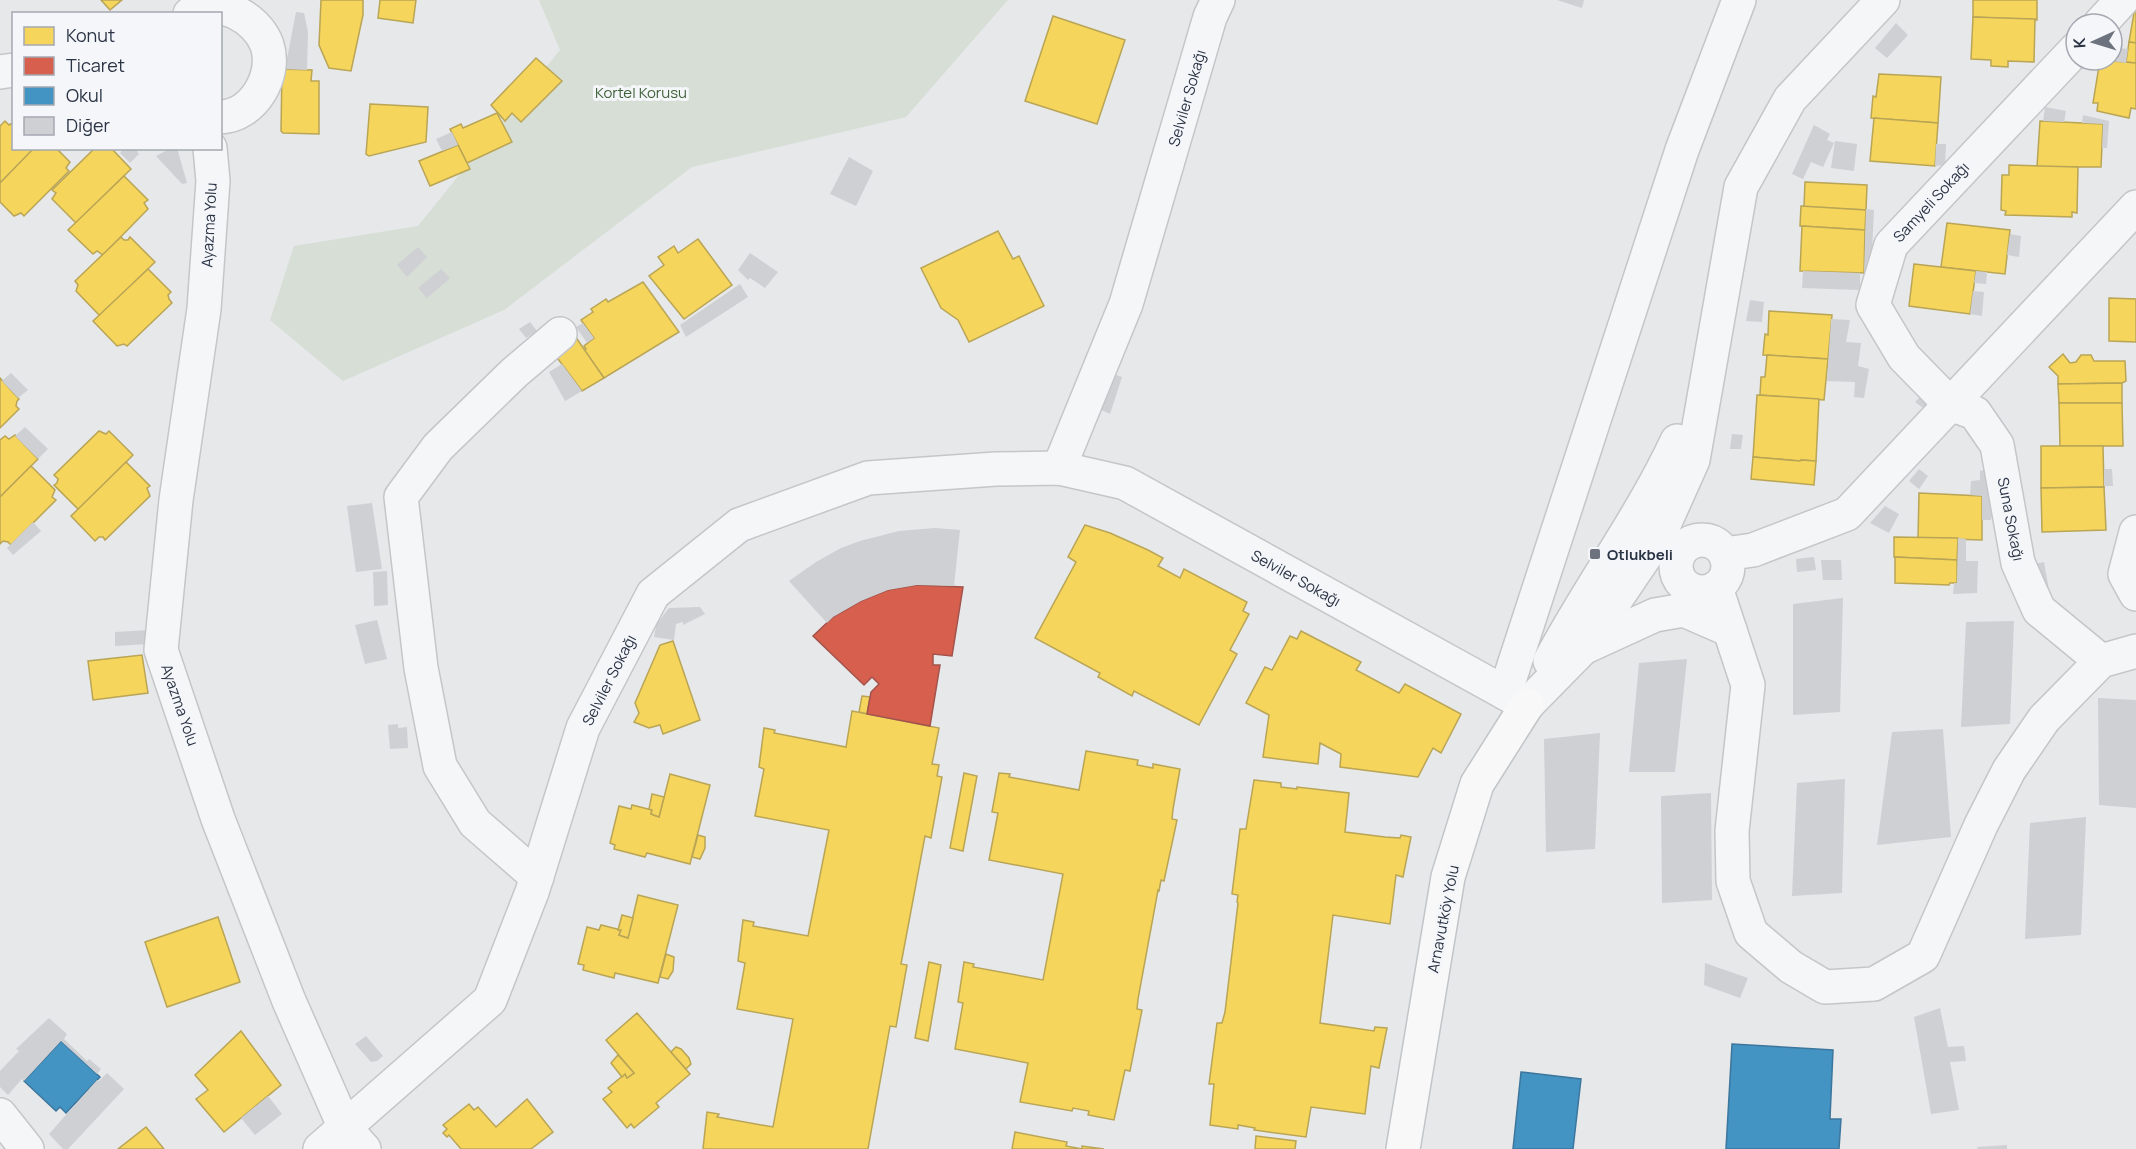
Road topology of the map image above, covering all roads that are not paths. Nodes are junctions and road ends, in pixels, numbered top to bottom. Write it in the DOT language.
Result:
graph roads {
  1 [pos="1218,0"];
  2 [pos="1738,0"];
  3 [pos="1883,0"];
  4 [pos="2122,0"];
  5 [pos="252,9"];
  6 [pos="196,12"];
  7 [pos="2111,12"];
  8 [pos="2064,62"];
  9 [pos="222,117"];
  10 [pos="210,150"];
  11 [pos="2136,207"];
  12 [pos="560,334"];
  13 [pos="1950,404"];
  14 [pos="1059,468"];
  15 [pos="2136,532"];
  16 [pos="1647,536"];
  17 [pos="1713,547"];
  18 [pos="1701,587"];
  19 [pos="2136,594"];
  20 [pos="1730,630"];
  21 [pos="1583,648"];
  22 [pos="2136,651"];
  23 [pos="2101,661"];
  24 [pos="1516,699"];
  25 [pos="537,877"];
  26 [pos="0,1115"];
  27 [pos="355,1138"];
  28 [pos="27,1149"];
  29 [pos="320,1149"];
  30 [pos="1403,1149"];
  1 -- 14 [label="street, Selviler Sokağı"];
  2 -- 24 [label="street"];
  3 -- 16 [label="street"];
  4 -- 7 [label="street"];
  5 -- 6 [label="street"];
  5 -- 9 [label="street"];
  8 -- 13 [label="street, Samyeli Sokağı"];
  10 -- 27 [label="street, Ayazma Yolu"];
  11 -- 13 [label="street"];
  12 -- 25 [label="street"];
  13 -- 17 [label="street"];
  13 -- 23 [label="street, Suna Sokağı"];
  14 -- 24 [label="street, Selviler Sokağı"];
  14 -- 25 [label="street, Selviler Sokağı"];
  15 -- 19 [label="street"];
  16 -- 17 [label="street"];
  16 -- 18 [label="street"];
  16 -- 21 [label="street"];
  16 -- 24 [label="street"];
  17 -- 18 [label="street"];
  17 -- 18 [label="street"];
  18 -- 20 [label="street"];
  20 -- 21 [label="street"];
  20 -- 23 [label="street"];
  21 -- 24 [label="street"];
  22 -- 23 [label="street"];
  24 -- 30 [label="main road, Arnavutköy Yolu"];
  25 -- 27 [label="street, Selviler Sokağı"];
  26 -- 28 [label="street"];
  27 -- 29 [label="street, Selviler Sokağı"];
}
